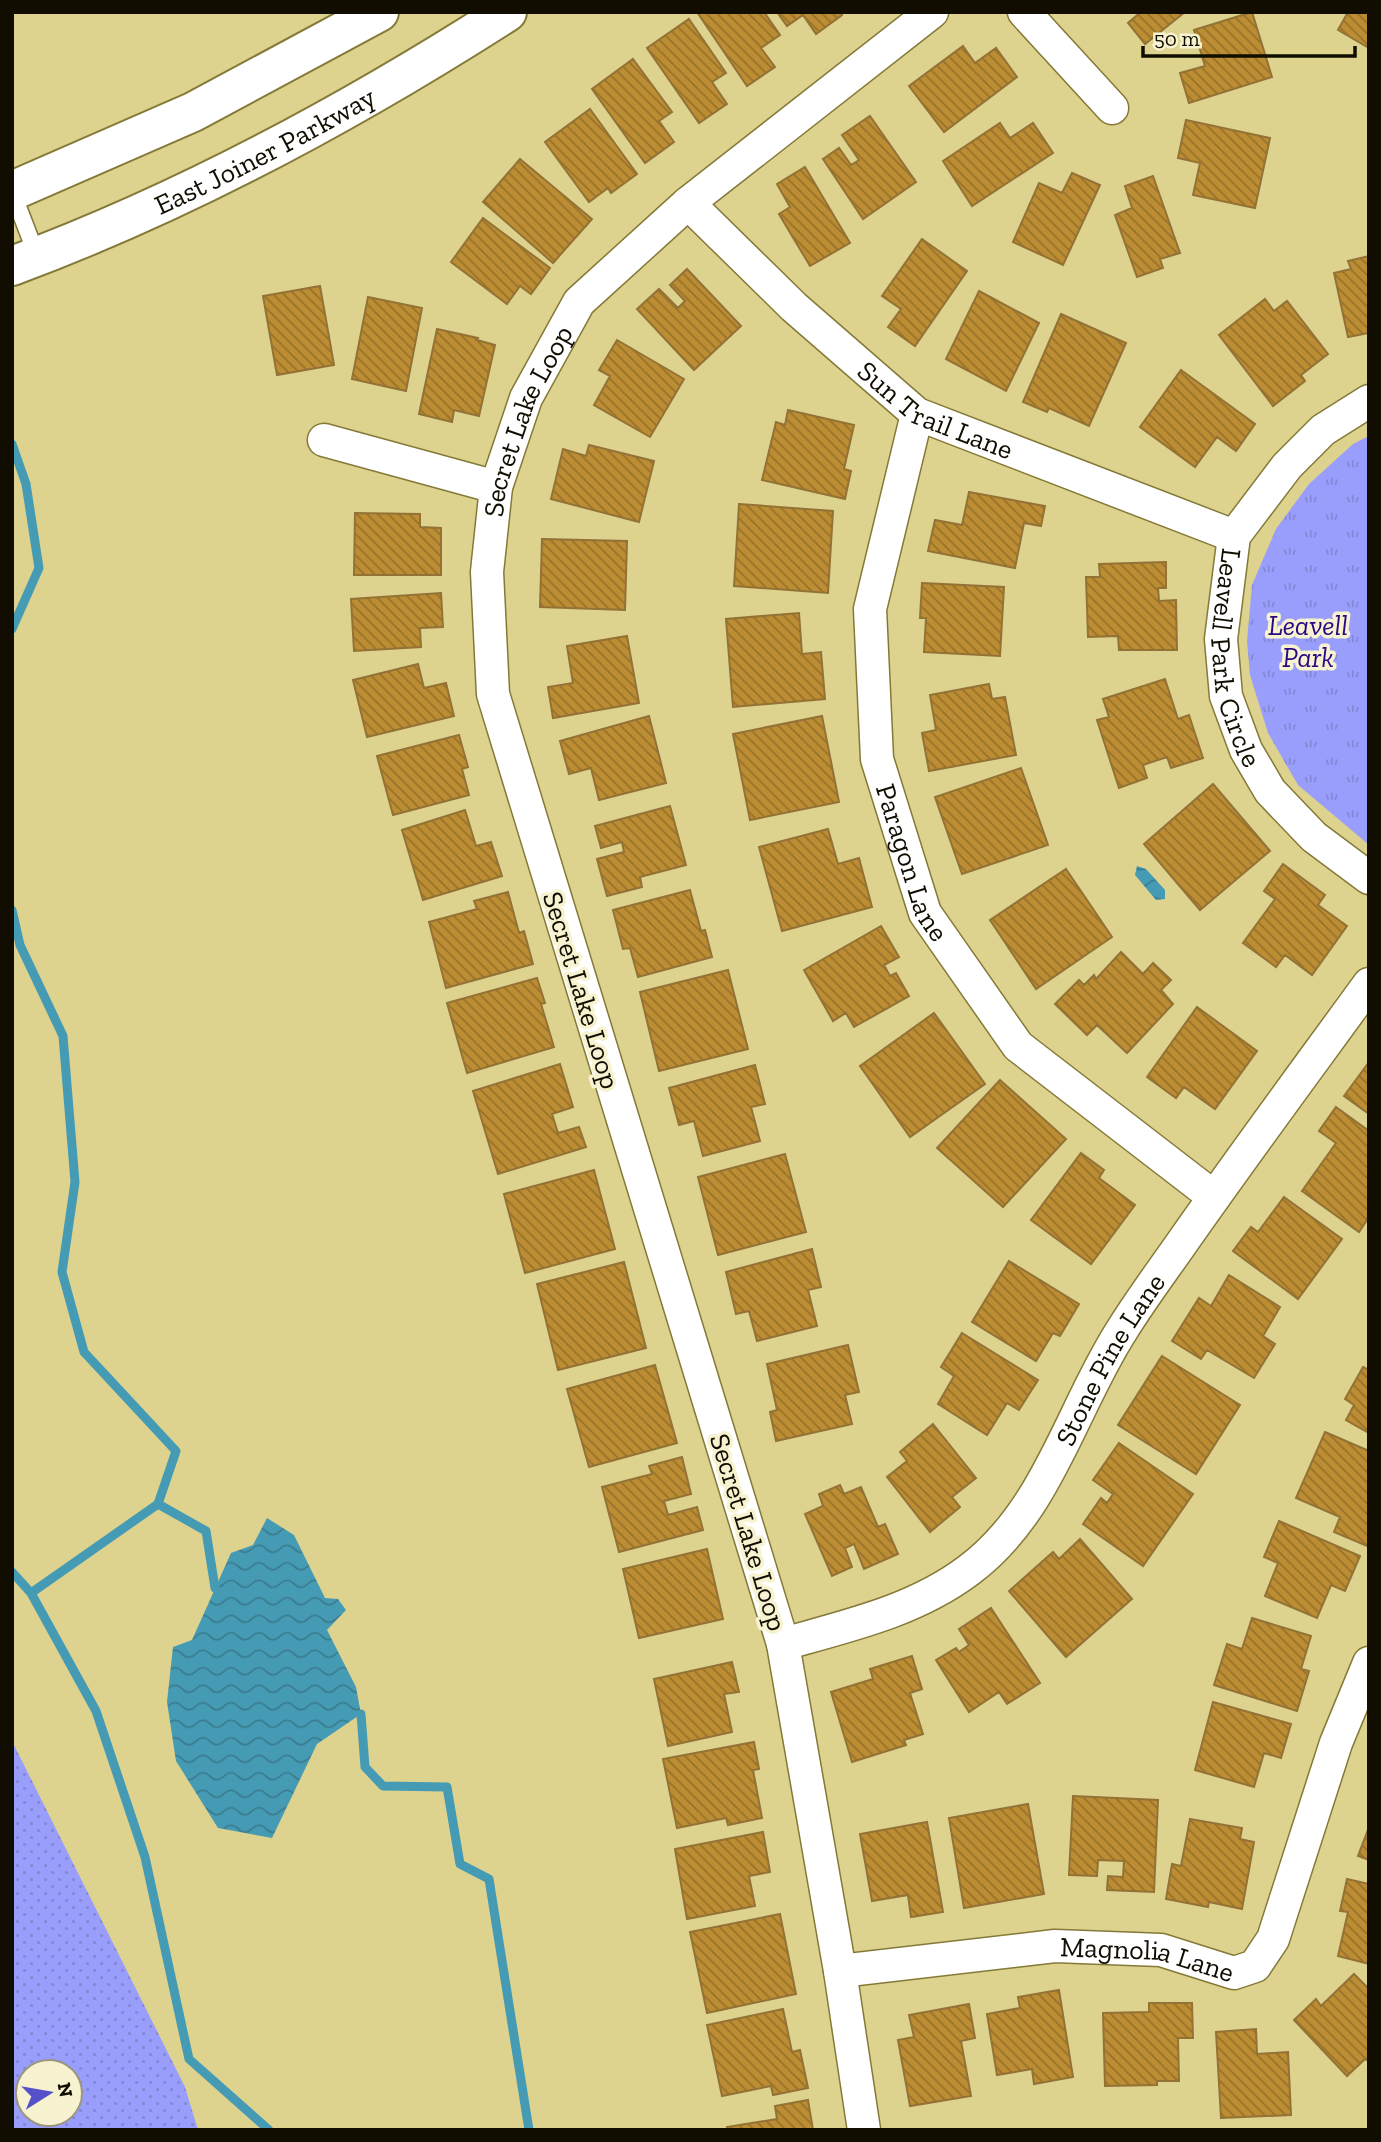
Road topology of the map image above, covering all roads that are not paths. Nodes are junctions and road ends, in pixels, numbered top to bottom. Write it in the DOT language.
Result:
graph roads {
  1 [pos="379,12"];
  2 [pos="507,12"];
  3 [pos="932,12"];
  4 [pos="1024,12"];
  5 [pos="1112,108"];
  6 [pos="12,191"];
  7 [pos="688,202"];
  8 [pos="25,261"];
  9 [pos="1369,401"];
  10 [pos="916,414"];
  11 [pos="324,440"];
  12 [pos="496,487"];
  13 [pos="1234,536"];
  14 [pos="1369,878"];
  15 [pos="1369,985"];
  16 [pos="1214,1197"];
  17 [pos="783,1644"];
  18 [pos="1369,1663"];
  19 [pos="840,1971"];
  20 [pos="864,2130"];
  1 -- 6 [label="main road"];
  2 -- 8 [label="main road, East Joiner Parkway"];
  3 -- 7 [label="street, Secret Lake Loop"];
  4 -- 5 [label="street"];
  6 -- 8 [label="lane"];
  7 -- 10 [label="street, Sun Trail Lane"];
  7 -- 12 [label="street, Secret Lake Loop"];
  9 -- 13 [label="street, Leavell Park Circle"];
  10 -- 13 [label="street, Sun Trail Lane"];
  10 -- 16 [label="street, Paragon Lane"];
  11 -- 12 [label="street"];
  12 -- 17 [label="street, Secret Lake Loop"];
  13 -- 14 [label="street, Leavell Park Circle"];
  15 -- 16 [label="street, Stone Pine Lane"];
  16 -- 17 [label="street, Stone Pine Lane"];
  17 -- 19 [label="street, Secret Lake Loop"];
  18 -- 19 [label="street, Magnolia Lane"];
  19 -- 20 [label="street, Secret Lake Loop"];
}
